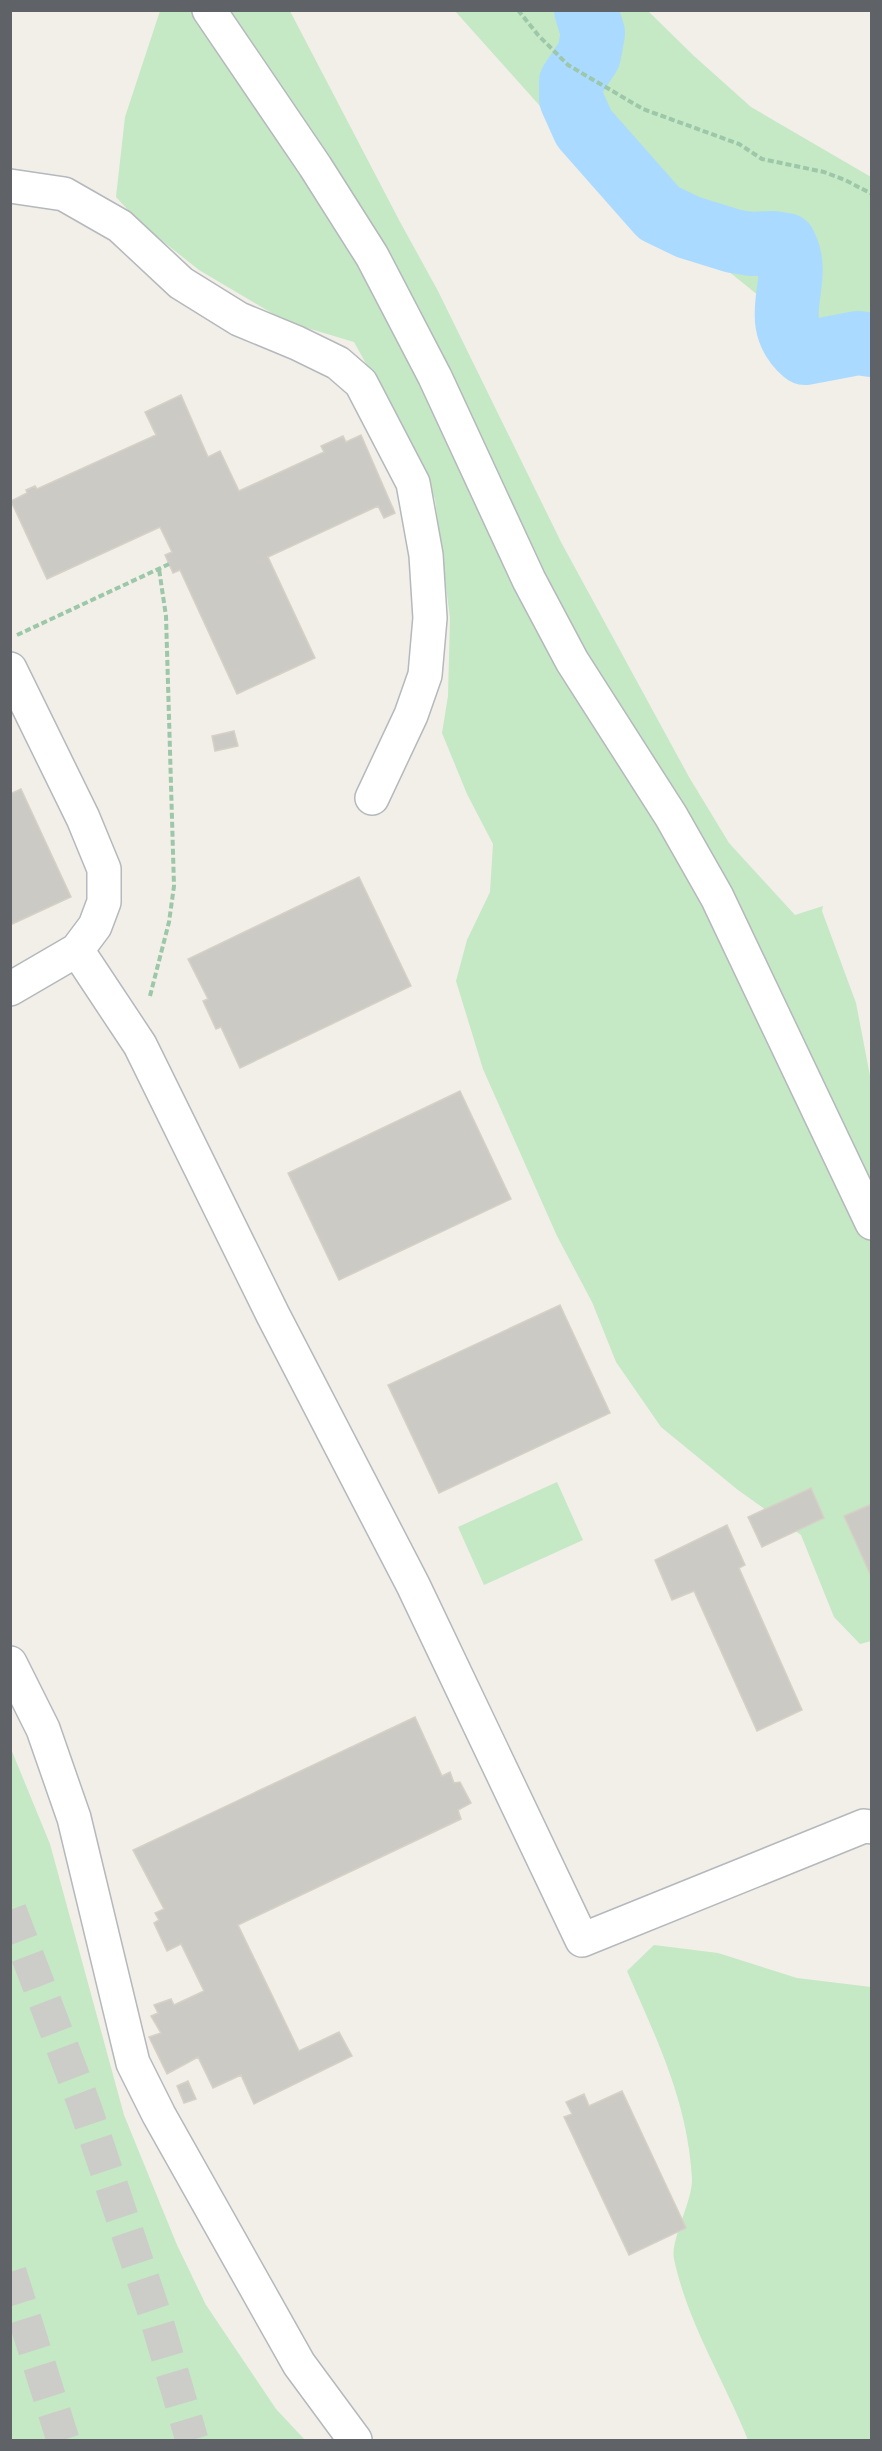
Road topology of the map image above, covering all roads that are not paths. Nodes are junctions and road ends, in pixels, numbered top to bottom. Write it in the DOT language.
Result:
graph roads {
  1 [pos="209,10"];
  2 [pos="10,186"];
  3 [pos="10,669"];
  4 [pos="372,798"];
  5 [pos="78,950"];
  6 [pos="10,989"];
  7 [pos="872,1223"];
  8 [pos="10,1663"];
  9 [pos="872,1827"];
  10 [pos="355,2440"];
  1 -- 7 [label="lane"];
  2 -- 4 [label="lane"];
  3 -- 5 [label="lane"];
  5 -- 6 [label="lane"];
  5 -- 9 [label="lane"];
  8 -- 10 [label="lane"];
}
